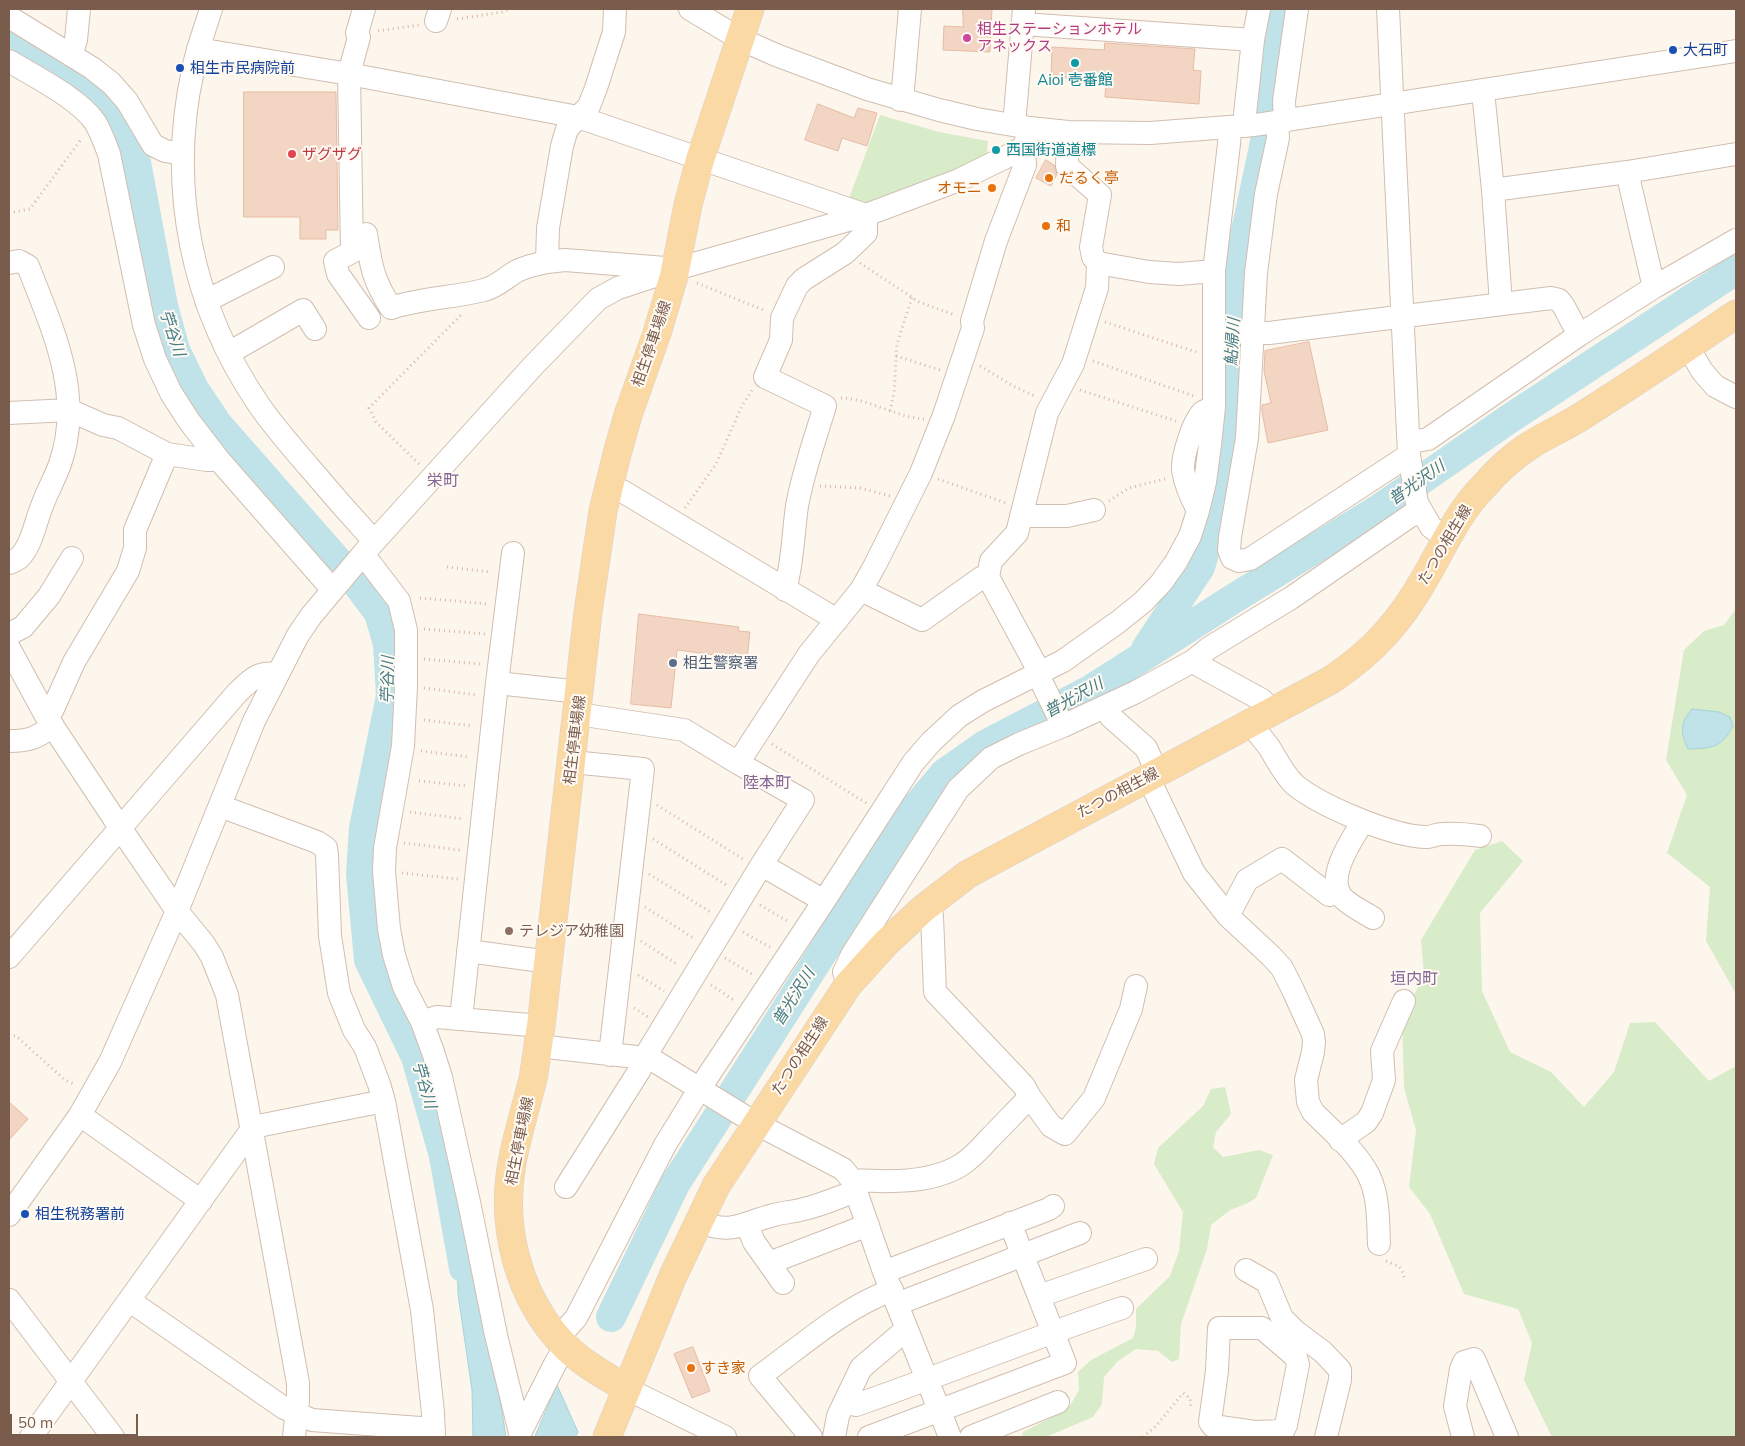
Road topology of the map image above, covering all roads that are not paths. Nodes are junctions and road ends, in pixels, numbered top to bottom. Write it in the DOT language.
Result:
graph roads {
  1 [pos="79,9"];
  2 [pos="211,9"];
  3 [pos="364,9"];
  4 [pos="615,9"];
  5 [pos="690,9"];
  6 [pos="750,9"];
  7 [pos="910,9"];
  8 [pos="1259,9"];
  9 [pos="1297,9"];
  10 [pos="1388,9"];
  11 [pos="1023,16"];
  12 [pos="9,18"];
  13 [pos="740,38"];
  14 [pos="1253,40"];
  15 [pos="198,49"];
  16 [pos="1736,51"];
  17 [pos="71,55"];
  18 [pos="9,61"];
  19 [pos="349,74"];
  20 [pos="1483,91"];
  21 [pos="900,100"];
  22 [pos="1392,105"];
  23 [pos="578,117"];
  24 [pos="1261,124"];
  25 [pos="1068,132"];
  26 [pos="1023,134"];
  27 [pos="183,154"];
  28 [pos="1736,154"];
  29 [pos="700,160"];
  30 [pos="1627,172"];
  31 [pos="1493,190"];
  32 [pos="866,215"];
  33 [pos="366,234"];
  34 [pos="1736,240"];
  35 [pos="547,262"];
  36 [pos="9,263"];
  37 [pos="1098,263"];
  38 [pos="273,267"];
  39 [pos="1214,271"];
  40 [pos="675,272"];
  41 [pos="1656,286"];
  42 [pos="206,301"];
  43 [pos="1501,304"];
  44 [pos="1736,314"];
  45 [pos="1404,317"];
  46 [pos="369,318"];
  47 [pos="315,329"];
  48 [pos="1218,332"];
  49 [pos="1249,333"];
  50 [pos="1579,335"];
  51 [pos="1688,347"];
  52 [pos="229,353"];
  53 [pos="1736,397"];
  54 [pos="1208,403"];
  55 [pos="69,410"];
  56 [pos="9,413"];
  57 [pos="1410,453"];
  58 [pos="168,454"];
  59 [pos="219,460"];
  60 [pos="609,487"];
  61 [pos="1419,507"];
  62 [pos="1094,510"];
  63 [pos="1198,510"];
  64 [pos="1022,512"];
  65 [pos="1447,539"];
  66 [pos="365,551"];
  67 [pos="72,558"];
  68 [pos="9,563"];
  69 [pos="512,564"];
  70 [pos="988,577"];
  71 [pos="334,587"];
  72 [pos="785,590"];
  73 [pos="861,590"];
  74 [pos="837,620"];
  75 [pos="9,634"];
  76 [pos="9,648"];
  77 [pos="1193,660"];
  78 [pos="278,674"];
  79 [pos="17,678"];
  80 [pos="1041,678"];
  81 [pos="497,682"];
  82 [pos="579,703"];
  83 [pos="1105,707"];
  84 [pos="1261,717"];
  85 [pos="49,721"];
  86 [pos="1062,722"];
  87 [pos="9,741"];
  88 [pos="572,762"];
  89 [pos="738,763"];
  90 [pos="1152,775"];
  91 [pos="220,806"];
  92 [pos="1363,821"];
  93 [pos="121,829"];
  94 [pos="1480,836"];
  95 [pos="760,867"];
  96 [pos="1329,895"];
  97 [pos="824,901"];
  98 [pos="924,908"];
  99 [pos="178,911"];
  100 [pos="1228,916"];
  101 [pos="1373,918"];
  102 [pos="468,951"];
  103 [pos="9,957"];
  104 [pos="549,962"];
  105 [pos="848,985"];
  106 [pos="1136,986"];
  107 [pos="1404,1001"];
  108 [pos="461,1019"];
  109 [pos="422,1022"];
  110 [pos="540,1036"];
  111 [pos="610,1055"];
  112 [pos="645,1058"];
  113 [pos="703,1090"];
  114 [pos="1030,1098"];
  115 [pos="384,1101"];
  116 [pos="80,1115"];
  117 [pos="752,1121"];
  118 [pos="252,1129"];
  119 [pos="1340,1140"];
  120 [pos="854,1186"];
  121 [pos="566,1188"];
  122 [pos="201,1201"];
  123 [pos="1053,1206"];
  124 [pos="9,1215"];
  125 [pos="699,1222"];
  126 [pos="1010,1223"];
  127 [pos="747,1224"];
  128 [pos="868,1225"];
  129 [pos="1080,1233"];
  130 [pos="1379,1244"];
  131 [pos="1023,1255"];
  132 [pos="1146,1258"];
  133 [pos="769,1263"];
  134 [pos="1246,1270"];
  135 [pos="783,1283"];
  136 [pos="891,1288"];
  137 [pos="1039,1296"];
  138 [pos="9,1300"];
  139 [pos="130,1301"];
  140 [pos="1122,1308"];
  141 [pos="908,1332"];
  142 [pos="1052,1332"];
  143 [pos="562,1342"];
  144 [pos="927,1380"];
  145 [pos="71,1381"];
  146 [pos="627,1389"];
  147 [pos="1058,1402"];
  148 [pos="856,1405"];
  149 [pos="939,1411"];
  150 [pos="297,1415"];
  151 [pos="434,1433"];
  152 [pos="1254,1434"];
  153 [pos="31,1437"];
  154 [pos="113,1437"];
  155 [pos="294,1437"];
  156 [pos="607,1437"];
  157 [pos="725,1437"];
  158 [pos="811,1437"];
  159 [pos="834,1437"];
  160 [pos="869,1437"];
  161 [pos="950,1437"];
  162 [pos="971,1437"];
  163 [pos="1326,1437"];
  164 [pos="1463,1437"];
  165 [pos="1507,1437"];
  1 -- 17 [label="street"];
  2 -- 15 [label="street"];
  3 -- 19 [label="street"];
  4 -- 23 [label="street"];
  5 -- 13 [label="street"];
  6 -- 13 [label="main road, 相生停車場線"];
  7 -- 21 [label="street"];
  8 -- 14 [label="street"];
  9 -- 24 [label="street"];
  10 -- 22 [label="street"];
  11 -- 14 [label="street"];
  11 -- 26 [label="street"];
  12 -- 17 [label="street"];
  13 -- 21 [label="street"];
  13 -- 29 [label="main road, 相生停車場線"];
  14 -- 24 [label="street"];
  15 -- 19 [label="street"];
  15 -- 27 [label="street"];
  16 -- 20 [label="street"];
  17 -- 27 [label="street"];
  18 -- 59 [label="street"];
  19 -- 23 [label="street"];
  19 -- 46 [label="street"];
  20 -- 22 [label="street"];
  20 -- 31 [label="street"];
  21 -- 26 [label="street"];
  22 -- 24 [label="street"];
  22 -- 45 [label="street"];
  23 -- 29 [label="street"];
  23 -- 35 [label="street"];
  24 -- 25 [label="street"];
  24 -- 39 [label="street"];
  24 -- 49 [label="street"];
  25 -- 26 [label="street"];
  25 -- 37 [label="street"];
  26 -- 32 [label="street"];
  26 -- 73 [label="street"];
  27 -- 42 [label="street"];
  28 -- 30 [label="street"];
  29 -- 32 [label="street"];
  29 -- 40 [label="main road, 相生停車場線"];
  30 -- 31 [label="street"];
  30 -- 41 [label="street"];
  31 -- 43 [label="street"];
  32 -- 40 [label="street"];
  32 -- 72 [label="street"];
  33 -- 35 [label="street"];
  34 -- 41 [label="street"];
  35 -- 40 [label="street"];
  36 -- 55 [label="street"];
  37 -- 39 [label="street"];
  37 -- 64 [label="street"];
  38 -- 42 [label="street"];
  39 -- 48 [label="street"];
  40 -- 60 [label="main road, 相生停車場線"];
  40 -- 66 [label="street"];
  41 -- 50 [label="street"];
  42 -- 52 [label="street"];
  43 -- 45 [label="street"];
  43 -- 50 [label="street"];
  44 -- 51 [label="main road, たつの相生線"];
  45 -- 49 [label="street"];
  45 -- 57 [label="street"];
  47 -- 52 [label="street"];
  48 -- 49 [label="street"];
  48 -- 54 [label="street"];
  49 -- 57 [label="street"];
  50 -- 57 [label="street"];
  51 -- 53 [label="street"];
  51 -- 65 [label="main road, たつの相生線"];
  52 -- 66 [label="street"];
  54 -- 63 [label="street"];
  54 -- 63 [label="street"];
  55 -- 56 [label="street"];
  55 -- 58 [label="street"];
  55 -- 68 [label="street"];
  57 -- 61 [label="street"];
  58 -- 59 [label="street"];
  58 -- 85 [label="street"];
  59 -- 71 [label="street"];
  60 -- 72 [label="street"];
  60 -- 82 [label="main road, 相生停車場線"];
  61 -- 65 [label="street"];
  61 -- 77 [label="street"];
  62 -- 64 [label="street"];
  63 -- 80 [label="street"];
  64 -- 70 [label="street"];
  65 -- 84 [label="main road, たつの相生線"];
  66 -- 71 [label="street"];
  66 -- 109 [label="street"];
  67 -- 75 [label="street"];
  69 -- 81 [label="street"];
  70 -- 73 [label="street"];
  70 -- 80 [label="street"];
  71 -- 78 [label="street"];
  72 -- 74 [label="street"];
  73 -- 74 [label="street"];
  74 -- 89 [label="street"];
  76 -- 79 [label="street"];
  77 -- 83 [label="street"];
  77 -- 84 [label="street"];
  78 -- 91 [label="street"];
  78 -- 93 [label="street"];
  79 -- 85 [label="street"];
  80 -- 86 [label="street"];
  80 -- 97 [label="street"];
  81 -- 82 [label="street"];
  81 -- 102 [label="street"];
  82 -- 88 [label="main road, 相生停車場線"];
  82 -- 89 [label="street"];
  83 -- 86 [label="street"];
  83 -- 90 [label="street"];
  84 -- 90 [label="main road, たつの相生線"];
  84 -- 92 [label="street"];
  85 -- 87 [label="street"];
  85 -- 93 [label="street"];
  86 -- 105 [label="street"];
  88 -- 104 [label="main road, 相生停車場線"];
  88 -- 111 [label="street"];
  89 -- 95 [label="street"];
  90 -- 98 [label="main road, たつの相生線"];
  90 -- 100 [label="street"];
  91 -- 99 [label="street"];
  91 -- 115 [label="street"];
  92 -- 94 [label="street"];
  92 -- 101 [label="street"];
  93 -- 99 [label="street"];
  93 -- 103 [label="street"];
  95 -- 97 [label="street"];
  95 -- 112 [label="street"];
  96 -- 100 [label="street"];
  97 -- 113 [label="street"];
  98 -- 105 [label="main road, たつの相生線"];
  98 -- 114 [label="street"];
  99 -- 116 [label="street"];
  99 -- 118 [label="street"];
  100 -- 119 [label="street"];
  102 -- 104 [label="street"];
  102 -- 108 [label="street"];
  104 -- 110 [label="main road, 相生停車場線"];
  105 -- 117 [label="main road, たつの相生線"];
  106 -- 114 [label="street"];
  107 -- 119 [label="street"];
  108 -- 109 [label="street"];
  108 -- 110 [label="street"];
  109 -- 143 [label="street"];
  110 -- 111 [label="street"];
  110 -- 143 [label="main road, 相生停車場線"];
  111 -- 112 [label="street"];
  112 -- 113 [label="street"];
  112 -- 121 [label="street"];
  113 -- 117 [label="street"];
  113 -- 143 [label="street"];
  114 -- 120 [label="street"];
  115 -- 118 [label="street"];
  115 -- 151 [label="street"];
  116 -- 122 [label="street"];
  116 -- 124 [label="street"];
  117 -- 120 [label="street"];
  117 -- 125 [label="main road, たつの相生線"];
  118 -- 122 [label="street"];
  118 -- 150 [label="street"];
  119 -- 130 [label="street"];
  120 -- 127 [label="street"];
  120 -- 128 [label="street"];
  122 -- 139 [label="street"];
  123 -- 126 [label="street"];
  125 -- 127 [label="street"];
  125 -- 146 [label="main road, たつの相生線"];
  126 -- 131 [label="street"];
  126 -- 136 [label="street"];
  127 -- 133 [label="street"];
  128 -- 133 [label="street"];
  128 -- 136 [label="street"];
  129 -- 131 [label="street"];
  131 -- 136 [label="street"];
  131 -- 137 [label="street"];
  132 -- 137 [label="street"];
  133 -- 135 [label="street"];
  134 -- 163 [label="street"];
  136 -- 141 [label="street"];
  136 -- 158 [label="street"];
  137 -- 142 [label="street"];
  138 -- 145 [label="street"];
  139 -- 145 [label="street"];
  139 -- 150 [label="street"];
  140 -- 142 [label="street"];
  141 -- 144 [label="street"];
  141 -- 159 [label="street"];
  142 -- 144 [label="street"];
  142 -- 149 [label="street"];
  143 -- 146 [label="main road, 相生停車場線"];
  144 -- 148 [label="street"];
  144 -- 149 [label="street"];
  145 -- 153 [label="street"];
  145 -- 154 [label="street"];
  146 -- 156 [label="main road"];
  146 -- 157 [label="street"];
  147 -- 162 [label="street"];
  149 -- 160 [label="street"];
  149 -- 161 [label="street"];
  150 -- 151 [label="street"];
  150 -- 155 [label="street"];
  152 -- 152 [label="street"];
  164 -- 165 [label="street"];
}
